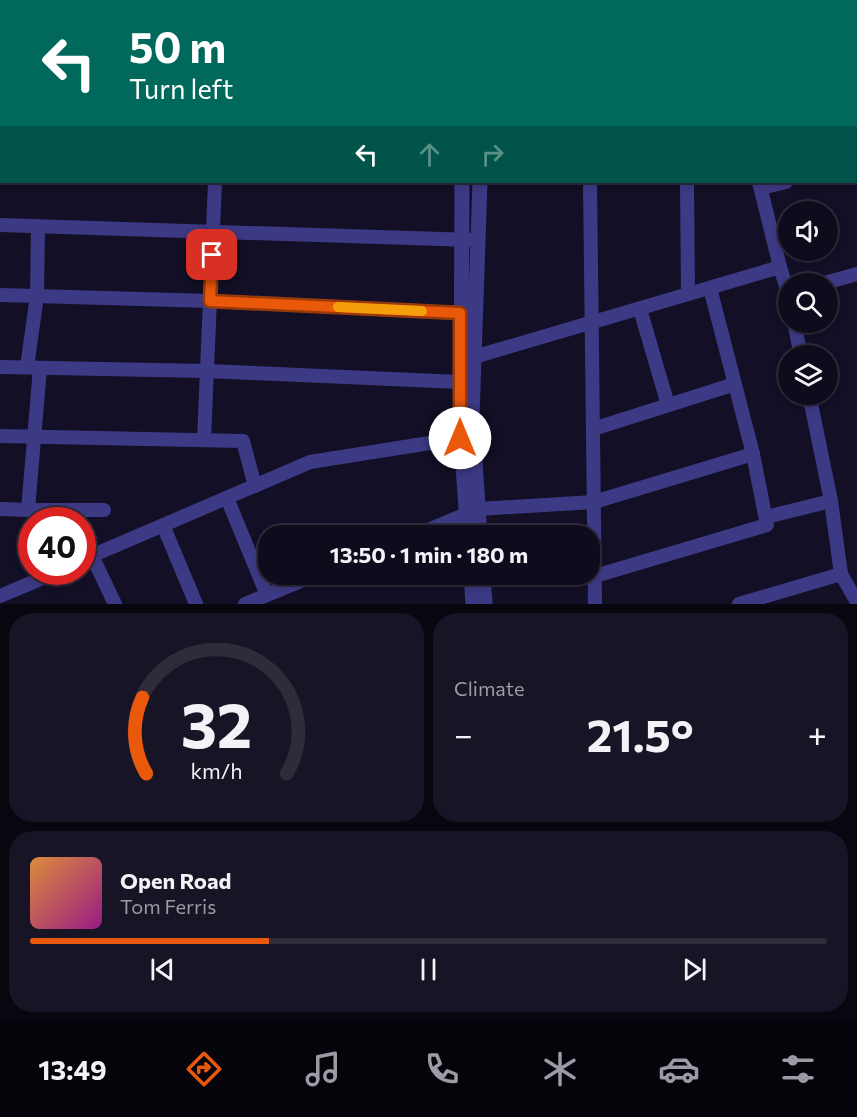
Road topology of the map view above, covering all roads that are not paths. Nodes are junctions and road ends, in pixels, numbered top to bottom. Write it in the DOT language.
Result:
graph roads {
  1 [pos="215,183"];
  2 [pos="462,183"];
  3 [pos="480,183"];
  4 [pos="590,183"];
  5 [pos="687,183"];
  6 [pos="777,183"];
  7 [pos="760,185"];
  8 [pos="0,225"];
  9 [pos="38,226"];
  10 [pos="213,232"];
  11 [pos="470,240"];
  12 [pos="780,267"];
  13 [pos="782,273"];
  14 [pos="857,273"];
  15 [pos="838,279"];
  16 [pos="710,288"];
  17 [pos="688,294"];
  18 [pos="0,295"];
  19 [pos="37,296"];
  20 [pos="210,301"];
  21 [pos="640,309"];
  22 [pos="460,313"];
  23 [pos="592,323"];
  24 [pos="474,357"];
  25 [pos="0,367"];
  26 [pos="34,368"];
  27 [pos="207,371"];
  28 [pos="460,382"];
  29 [pos="735,384"];
  30 [pos="668,405"];
  31 [pos="811,405"];
  32 [pos="593,429"];
  33 [pos="0,436"];
  34 [pos="35,436"];
  35 [pos="460,438"];
  36 [pos="204,440"];
  37 [pos="753,454"];
  38 [pos="255,486"];
  39 [pos="226,498"];
  40 [pos="831,501"];
  41 [pos="594,502"];
  42 [pos="28,507"];
  43 [pos="0,510"];
  44 [pos="18,510"];
  45 [pos="96,510"];
  46 [pos="104,510"];
  47 [pos="473,512"];
  48 [pos="766,517"];
  49 [pos="163,525"];
  50 [pos="441,525"];
  51 [pos="470,525"];
  52 [pos="477,525"];
  53 [pos="594,525"];
  54 [pos="96,554"];
  55 [pos="96,573"];
  56 [pos="841,574"];
  57 [pos="600,575"];
  58 [pos="26,585"];
  59 [pos="291,585"];
  60 [pos="472,585"];
  61 [pos="484,585"];
  62 [pos="595,585"];
  63 [pos="267,595"];
  64 [pos="0,596"];
  65 [pos="857,602"];
  66 [pos="115,604"];
  67 [pos="196,604"];
  68 [pos="245,604"];
  69 [pos="473,604"];
  70 [pos="485,604"];
  71 [pos="595,604"];
  72 [pos="739,604"];
  1 -- 10 [label="street"];
  2 -- 11 [label="street"];
  3 -- 11 [label="street"];
  4 -- 23 [label="street"];
  5 -- 17 [label="street"];
  6 -- 7 [label="street"];
  7 -- 12 [label="street"];
  8 -- 9 [label="street"];
  9 -- 10 [label="street"];
  9 -- 19 [label="street"];
  10 -- 11 [label="street"];
  10 -- 20 [label="street"];
  11 -- 22 [label="street"];
  11 -- 24 [label="street"];
  12 -- 13 [label="street"];
  12 -- 16 [label="street"];
  14 -- 15 [label="street"];
  16 -- 17 [label="street"];
  16 -- 29 [label="street"];
  17 -- 21 [label="street"];
  18 -- 19 [label="street"];
  19 -- 20 [label="street"];
  19 -- 26 [label="street"];
  20 -- 22 [label="street"];
  20 -- 27 [label="street"];
  21 -- 23 [label="street"];
  21 -- 30 [label="street"];
  22 -- 28 [label="street"];
  23 -- 24 [label="street"];
  23 -- 32 [label="street"];
  24 -- 47 [label="street"];
  25 -- 26 [label="street"];
  26 -- 27 [label="street"];
  26 -- 34 [label="street"];
  27 -- 28 [label="street"];
  27 -- 36 [label="street"];
  28 -- 35 [label="street"];
  29 -- 30 [label="street"];
  29 -- 37 [label="street"];
  30 -- 32 [label="street"];
  31 -- 40 [label="street"];
  32 -- 41 [label="street"];
  33 -- 34 [label="street"];
  34 -- 36 [label="street"];
  34 -- 42 [label="street"];
  35 -- 38 [label="street"];
  35 -- 47 [label="street"];
  36 -- 38 [label="street"];
  37 -- 41 [label="street"];
  37 -- 48 [label="street"];
  38 -- 39 [label="street"];
  39 -- 49 [label="street"];
  39 -- 63 [label="street"];
  40 -- 48 [label="street"];
  40 -- 56 [label="street"];
  41 -- 47 [label="street"];
  41 -- 53 [label="street"];
  43 -- 44 [label="street"];
  45 -- 46 [label="street"];
  47 -- 50 [label="street"];
  47 -- 51 [label="street"];
  47 -- 52 [label="street"];
  48 -- 57 [label="street"];
  49 -- 54 [label="street"];
  49 -- 67 [label="street"];
  55 -- 66 [label="street"];
  56 -- 65 [label="street"];
  56 -- 72 [label="street"];
  58 -- 64 [label="street"];
  59 -- 63 [label="street"];
  60 -- 69 [label="street"];
  61 -- 70 [label="street"];
  62 -- 71 [label="street"];
  63 -- 68 [label="street"];
}
